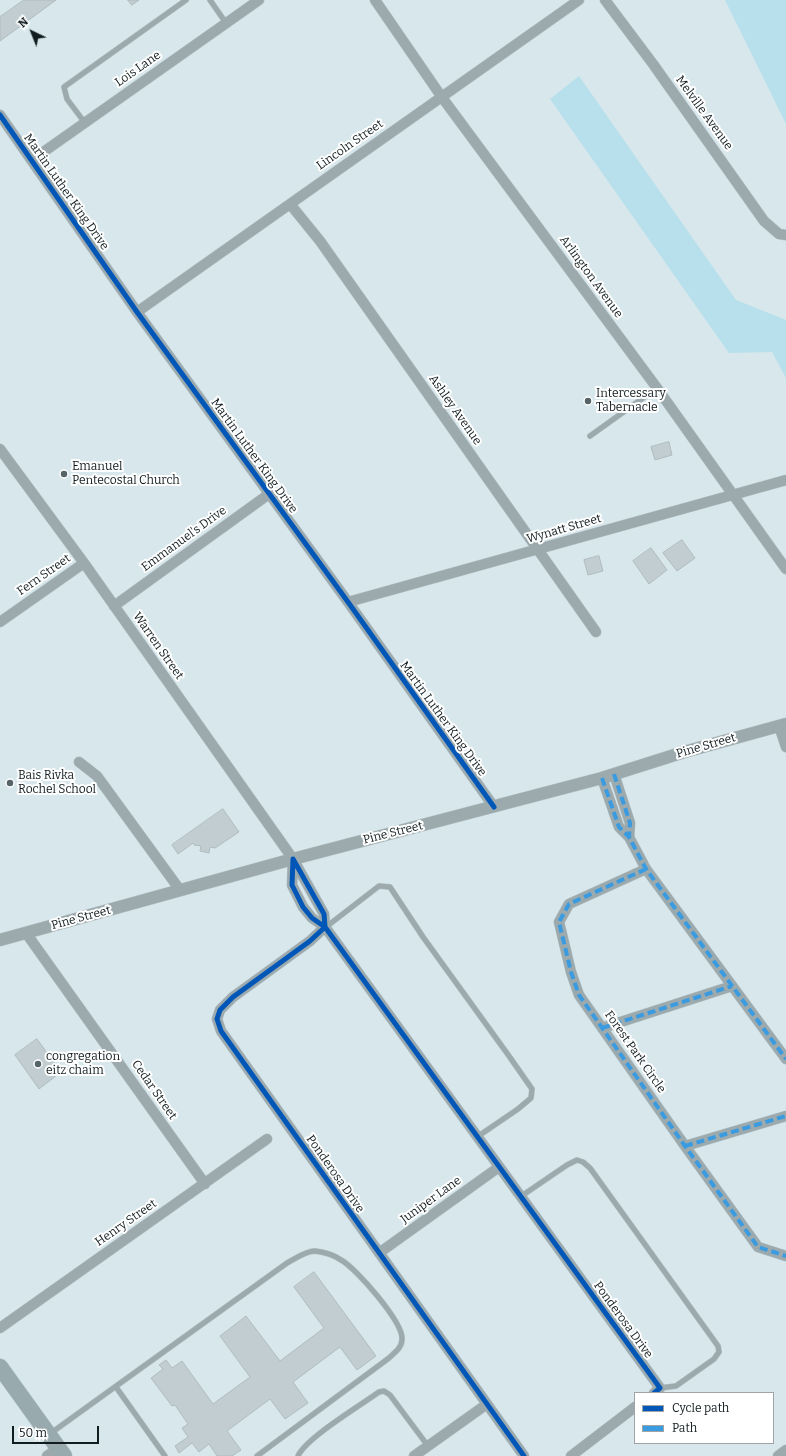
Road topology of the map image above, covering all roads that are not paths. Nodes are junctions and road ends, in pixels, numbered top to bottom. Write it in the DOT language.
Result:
graph roads {
  1 [pos="186,0"];
  2 [pos="210,0"];
  3 [pos="259,0"];
  4 [pos="375,0"];
  5 [pos="579,0"];
  6 [pos="605,0"];
  7 [pos="226,23"];
  8 [pos="441,96"];
  9 [pos="0,115"];
  10 [pos="85,123"];
  11 [pos="32,160"];
  12 [pos="290,204"];
  13 [pos="786,236"];
  14 [pos="137,312"];
  15 [pos="657,388"];
  16 [pos="590,436"];
  17 [pos="0,449"];
  18 [pos="786,480"];
  19 [pos="269,494"];
  20 [pos="732,495"];
  21 [pos="537,550"];
  22 [pos="84,563"];
  23 [pos="786,569"];
  24 [pos="348,602"];
  25 [pos="114,606"];
  26 [pos="0,622"];
  27 [pos="596,632"];
  28 [pos="783,725"];
  29 [pos="786,747"];
  30 [pos="78,762"];
  31 [pos="614,774"];
  32 [pos="602,778"];
  33 [pos="494,807"];
  34 [pos="629,838"];
  35 [pos="292,859"];
  36 [pos="646,869"];
  37 [pos="180,890"];
  38 [pos="325,927"];
  39 [pos="26,932"];
  40 [pos="0,940"];
  41 [pos="732,986"];
  42 [pos="602,1028"];
  43 [pos="786,1059"];
  44 [pos="786,1116"];
  45 [pos="477,1138"];
  46 [pos="267,1140"];
  47 [pos="685,1146"];
  48 [pos="499,1167"];
  49 [pos="205,1184"];
  50 [pos="520,1197"];
  51 [pos="379,1253"];
  52 [pos="786,1256"];
  53 [pos="0,1328"];
  54 [pos="0,1367"];
  55 [pos="116,1387"];
  56 [pos="657,1391"];
  57 [pos="487,1404"];
  58 [pos="634,1408"];
  59 [pos="48,1435"];
  60 [pos="428,1446"];
  61 [pos="786,1450"];
  62 [pos="56,1453"];
  63 [pos="165,1456"];
  64 [pos="257,1456"];
  65 [pos="298,1456"];
  66 [pos="414,1456"];
  67 [pos="524,1456"];
  68 [pos="571,1456"];
  69 [pos="778,1456"];
  1 -- 10 [label="lane"];
  2 -- 7 [label="lane"];
  3 -- 7 [label="street, Lois Lane"];
  4 -- 8 [label="street, Arlington Avenue"];
  5 -- 8 [label="street, Lincoln Street"];
  6 -- 13 [label="street, Melville Avenue"];
  7 -- 10 [label="street, Lois Lane"];
  8 -- 12 [label="street, Lincoln Street"];
  8 -- 15 [label="street, Arlington Avenue"];
  9 -- 11 [label="street, Martin Luther King Drive"];
  10 -- 11 [label="street, Lois Lane"];
  11 -- 14 [label="street, Martin Luther King Drive"];
  12 -- 14 [label="street, Lincoln Street"];
  12 -- 21 [label="street, Ashley Avenue"];
  14 -- 19 [label="street, Martin Luther King Drive"];
  15 -- 16 [label="lane"];
  15 -- 20 [label="street, Arlington Avenue"];
  17 -- 22 [label="street, Warren Street"];
  18 -- 20 [label="street, Wynatt Street"];
  19 -- 24 [label="street, Martin Luther King Drive"];
  19 -- 25 [label="street, Emmanuel's Drive"];
  20 -- 21 [label="street, Wynatt Street"];
  20 -- 23 [label="street, Arlington Avenue"];
  21 -- 24 [label="street, Wynatt Street"];
  21 -- 27 [label="street, Ashley Avenue"];
  22 -- 25 [label="street, Warren Street"];
  22 -- 26 [label="street, Fern Street"];
  24 -- 33 [label="street, Martin Luther King Drive"];
  25 -- 35 [label="street, Warren Street"];
  28 -- 29 [label="street"];
  28 -- 31 [label="street, Pine Street"];
  30 -- 37 [label="street"];
  31 -- 32 [label="street, Pine Street"];
  31 -- 34 [label="street"];
  32 -- 33 [label="street, Pine Street"];
  32 -- 34 [label="street"];
  33 -- 35 [label="street, Pine Street"];
  34 -- 36 [label="street"];
  35 -- 37 [label="street, Pine Street"];
  35 -- 38 [label="street, Ponderosa Drive"];
  35 -- 38 [label="street, Ponderosa Drive"];
  36 -- 41 [label="street"];
  36 -- 42 [label="street, Forest Park Circle"];
  37 -- 39 [label="street, Pine Street"];
  38 -- 45 [label="street, Ponderosa Drive"];
  38 -- 45 [label="lane"];
  38 -- 51 [label="street, Ponderosa Drive"];
  39 -- 40 [label="street, Pine Street"];
  39 -- 49 [label="street, Cedar Street"];
  41 -- 42 [label="street"];
  41 -- 43 [label="street"];
  42 -- 47 [label="street, Forest Park Circle"];
  44 -- 47 [label="street"];
  45 -- 48 [label="street, Ponderosa Drive"];
  46 -- 49 [label="street, Henry Street"];
  47 -- 52 [label="street, Forest Park Circle"];
  48 -- 50 [label="street, Ponderosa Drive"];
  48 -- 51 [label="street, Juniper Lane"];
  49 -- 53 [label="street, Henry Street"];
  50 -- 56 [label="street, Ponderosa Drive"];
  50 -- 56 [label="lane"];
  51 -- 57 [label="street, Ponderosa Drive"];
  54 -- 59 [label="highway"];
  55 -- 59 [label="lane"];
  55 -- 63 [label="lane"];
  55 -- 64 [label="lane"];
  57 -- 60 [label="street"];
  57 -- 67 [label="street, Ponderosa Drive"];
  58 -- 68 [label="street"];
  59 -- 62 [label="highway"];
  60 -- 65 [label="lane"];
  60 -- 66 [label="street"];
  61 -- 69 [label="street"];
}
